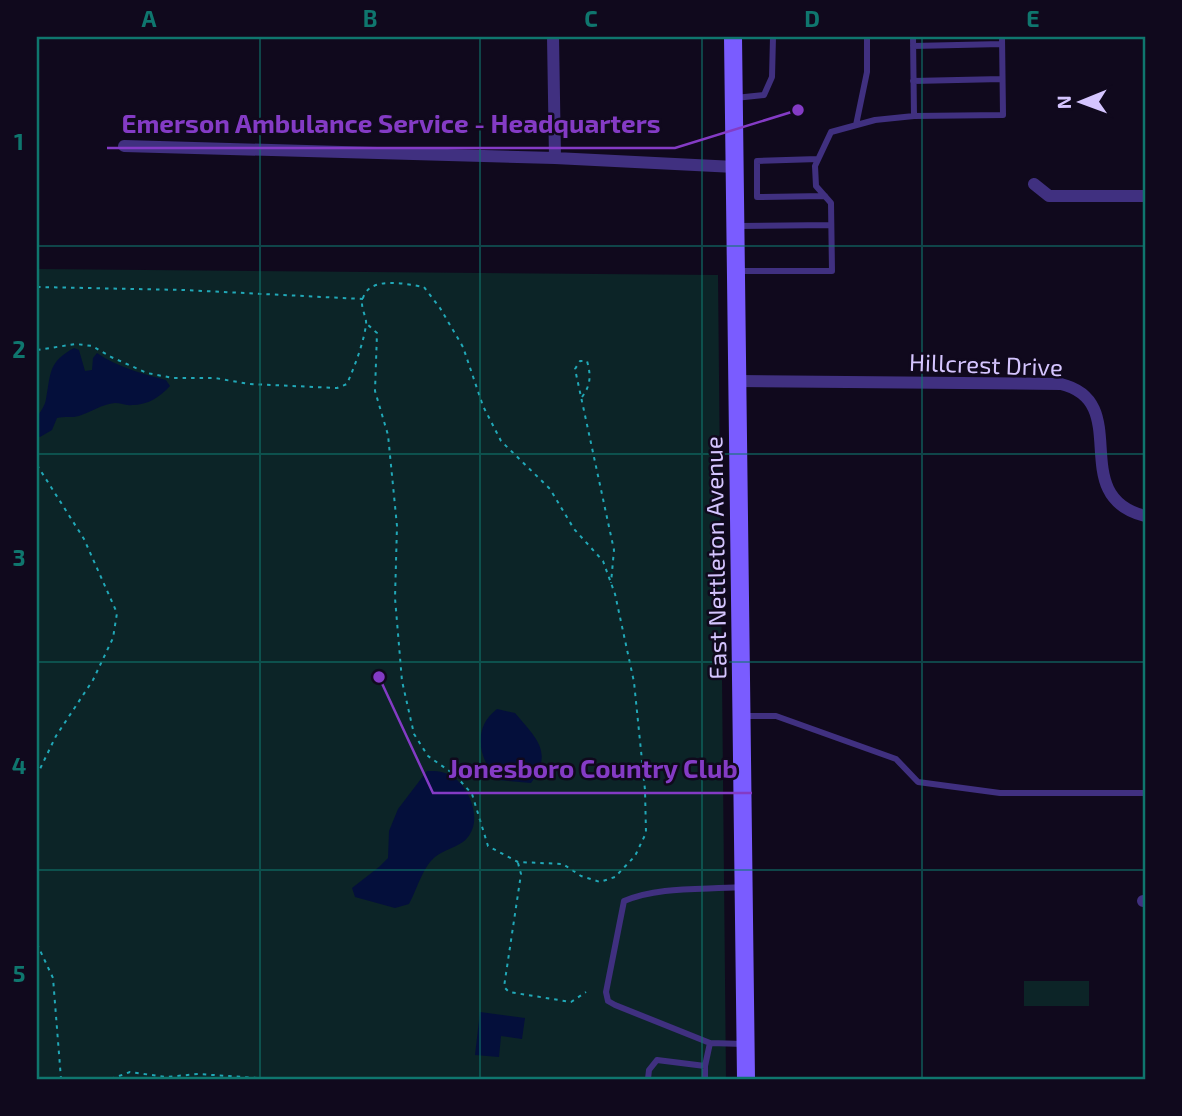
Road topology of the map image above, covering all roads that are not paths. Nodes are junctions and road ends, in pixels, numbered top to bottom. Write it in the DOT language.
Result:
graph roads {
  1 [pos="553,37"];
  2 [pos="733,37"];
  3 [pos="773,37"];
  4 [pos="867,37"];
  5 [pos="913,37"];
  6 [pos="1002,40"];
  7 [pos="913,46"];
  8 [pos="1002,79"];
  9 [pos="913,81"];
  10 [pos="734,99"];
  11 [pos="914,116"];
  12 [pos="856,125"];
  13 [pos="124,146"];
  14 [pos="555,158"];
  15 [pos="818,159"];
  16 [pos="735,167"];
  17 [pos="757,170"];
  18 [pos="1034,184"];
  19 [pos="825,196"];
  20 [pos="1145,196"];
  21 [pos="831,225"];
  22 [pos="735,226"];
  23 [pos="736,271"];
  24 [pos="737,381"];
  25 [pos="1145,516"];
  26 [pos="741,716"];
  27 [pos="1145,793"];
  28 [pos="743,887"];
  29 [pos="710,1043"];
  30 [pos="746,1044"];
  31 [pos="705,1066"];
  32 [pos="648,1079"];
  33 [pos="705,1079"];
  34 [pos="746,1079"];
  1 -- 14 [label="street"];
  2 -- 10 [label="main road, East Nettleton Avenue"];
  3 -- 10 [label="lane"];
  4 -- 12 [label="lane"];
  5 -- 7 [label="lane"];
  6 -- 7 [label="lane"];
  6 -- 8 [label="lane"];
  7 -- 9 [label="lane"];
  8 -- 9 [label="lane"];
  8 -- 11 [label="lane"];
  9 -- 11 [label="lane"];
  10 -- 16 [label="main road, East Nettleton Avenue"];
  11 -- 12 [label="lane"];
  12 -- 15 [label="lane"];
  13 -- 14 [label="street"];
  14 -- 16 [label="street"];
  15 -- 17 [label="lane"];
  15 -- 19 [label="lane"];
  16 -- 17 [label="lane"];
  16 -- 22 [label="main road, East Nettleton Avenue"];
  17 -- 19 [label="lane"];
  18 -- 20 [label="street"];
  19 -- 21 [label="lane"];
  21 -- 22 [label="lane"];
  21 -- 23 [label="lane"];
  22 -- 23 [label="main road, East Nettleton Avenue"];
  23 -- 24 [label="main road, East Nettleton Avenue"];
  24 -- 25 [label="street, Hillcrest Drive"];
  24 -- 26 [label="main road, East Nettleton Avenue"];
  26 -- 27 [label="lane"];
  26 -- 28 [label="main road, East Nettleton Avenue"];
  28 -- 29 [label="lane"];
  28 -- 30 [label="main road, East Nettleton Avenue"];
  29 -- 30 [label="lane"];
  29 -- 31 [label="lane"];
  30 -- 34 [label="main road, East Nettleton Avenue"];
  31 -- 32 [label="lane"];
  31 -- 33 [label="lane"];
}
